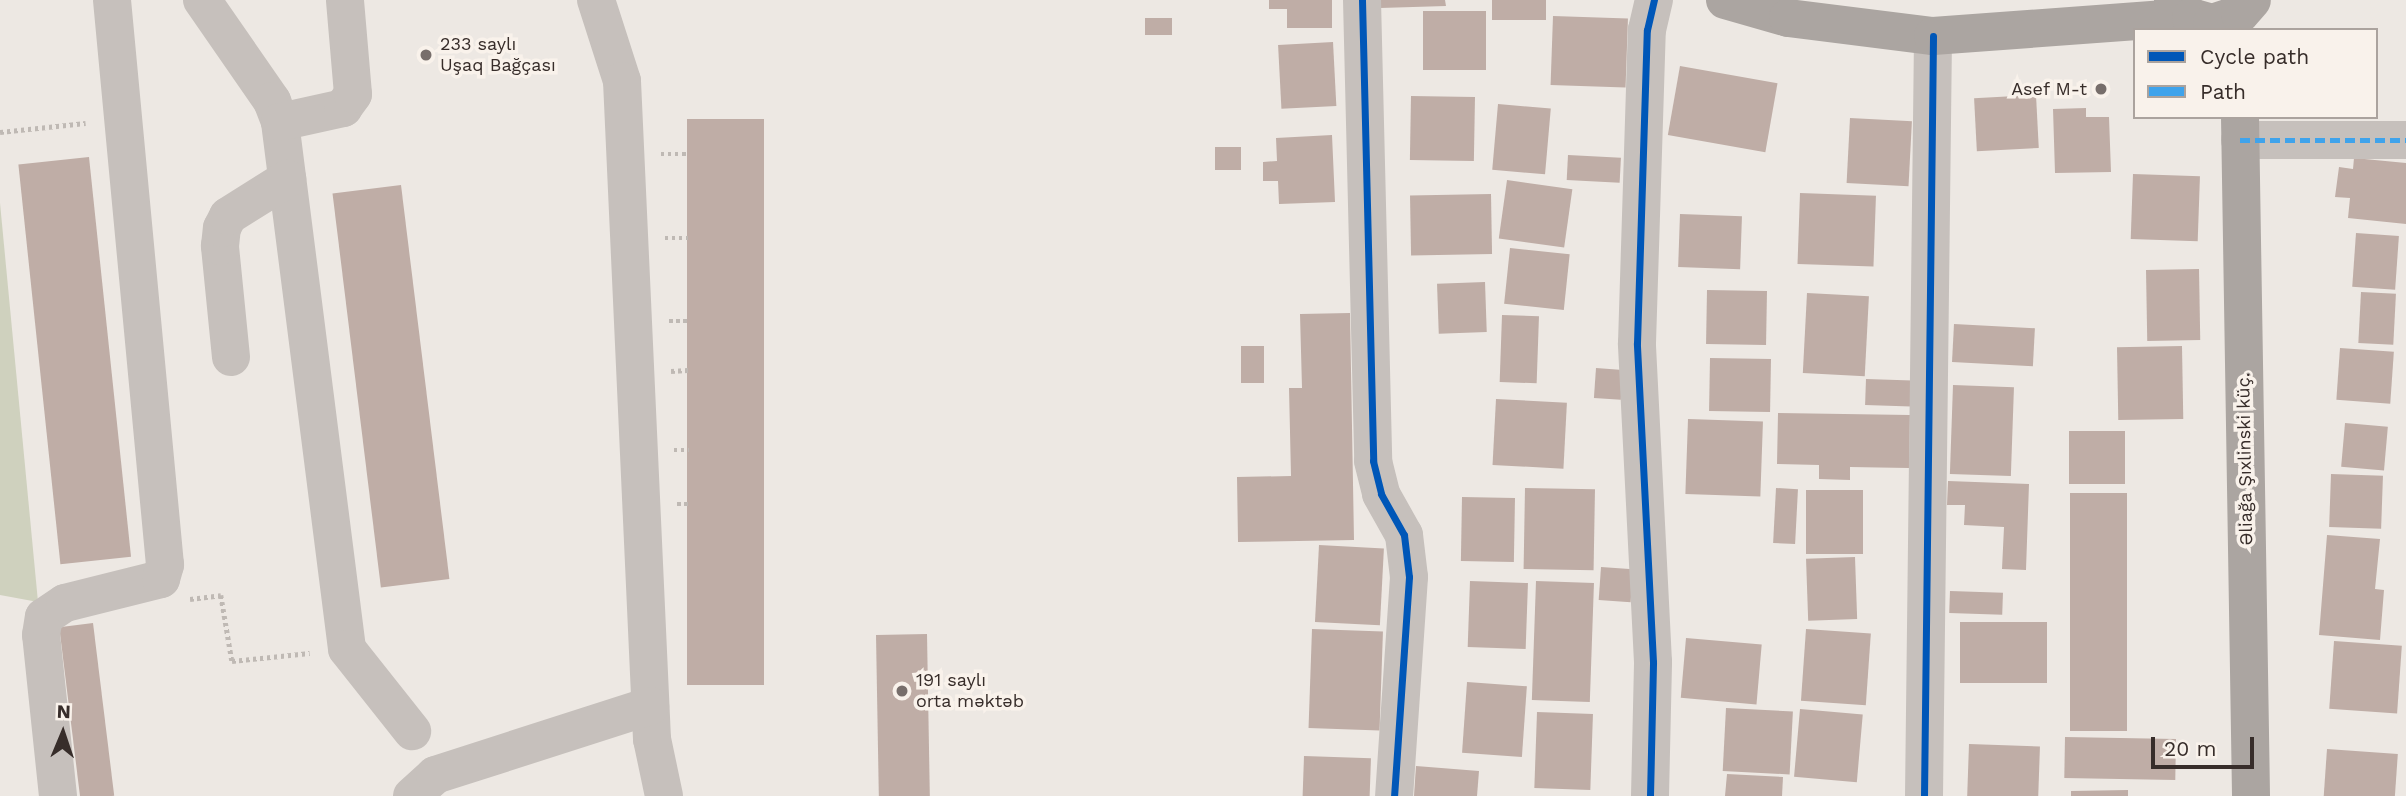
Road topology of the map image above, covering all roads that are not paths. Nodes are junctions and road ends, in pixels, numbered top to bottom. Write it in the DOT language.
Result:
graph roads {
  1 [pos="112,0"];
  2 [pos="202,0"];
  3 [pos="345,0"];
  4 [pos="596,0"];
  5 [pos="1362,0"];
  6 [pos="1654,0"];
  7 [pos="1725,0"];
  8 [pos="2101,0"];
  9 [pos="2254,0"];
  10 [pos="2191,17"];
  11 [pos="2066,25"];
  12 [pos="2253,28"];
  13 [pos="1933,36"];
  14 [pos="280,122"];
  15 [pos="2239,124"];
  16 [pos="2406,140"];
  17 [pos="287,179"];
  18 [pos="231,357"];
  19 [pos="650,706"];
  20 [pos="412,732"];
  21 [pos="58,796"];
  22 [pos="412,796"];
  23 [pos="664,796"];
  24 [pos="1394,796"];
  25 [pos="1650,796"];
  26 [pos="1924,796"];
  27 [pos="2251,796"];
  1 -- 21 [label="street"];
  2 -- 14 [label="street"];
  3 -- 14 [label="street"];
  4 -- 19 [label="street"];
  5 -- 24 [label="street"];
  6 -- 25 [label="street"];
  7 -- 13 [label="main road"];
  8 -- 11 [label="main road"];
  9 -- 10 [label="main road"];
  9 -- 12 [label="main road"];
  10 -- 11 [label="main road"];
  11 -- 13 [label="main road"];
  13 -- 26 [label="street"];
  14 -- 17 [label="street"];
  15 -- 16 [label="street"];
  15 -- 27 [label="main road, Əliağa Şıxlinski küç."];
  17 -- 18 [label="street"];
  17 -- 20 [label="street"];
  19 -- 22 [label="street"];
  19 -- 23 [label="street"];
}
